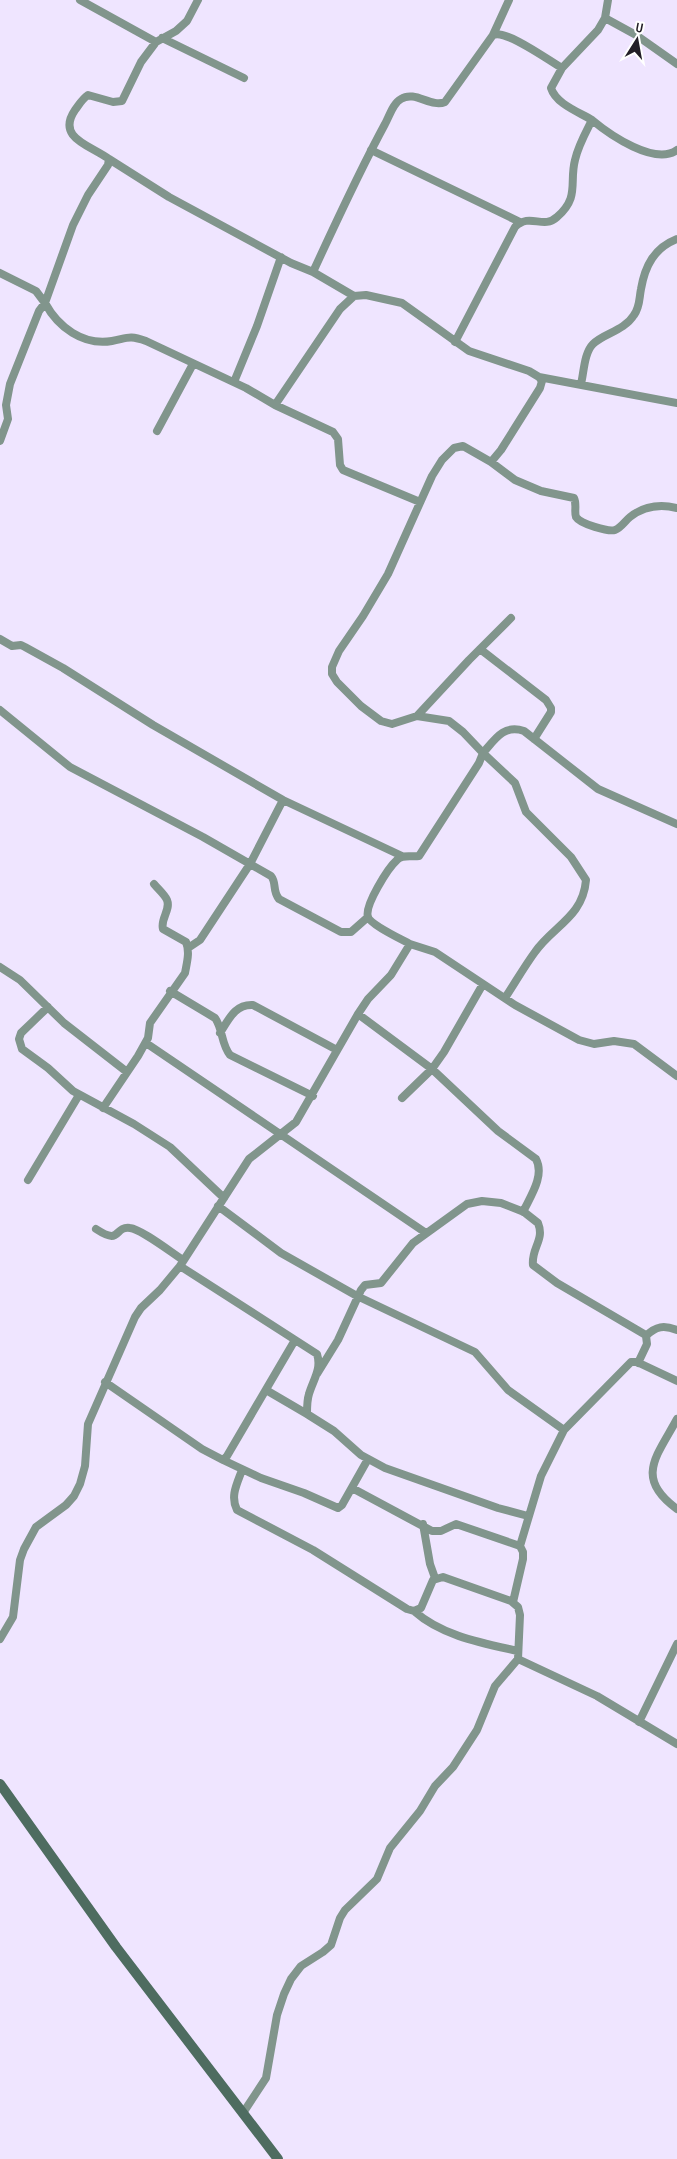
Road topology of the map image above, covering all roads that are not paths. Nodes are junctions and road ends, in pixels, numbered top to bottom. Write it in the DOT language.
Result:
graph roads {
  1 [pos="80,0"];
  2 [pos="198,0"];
  3 [pos="509,0"];
  4 [pos="608,0"];
  5 [pos="605,18"];
  6 [pos="492,35"];
  7 [pos="159,40"];
  8 [pos="677,64"];
  9 [pos="562,68"];
  10 [pos="244,78"];
  11 [pos="592,120"];
  12 [pos="371,150"];
  13 [pos="677,150"];
  14 [pos="109,159"];
  15 [pos="520,222"];
  16 [pos="677,239"];
  17 [pos="281,257"];
  18 [pos="313,272"];
  19 [pos="0,273"];
  20 [pos="354,296"];
  21 [pos="45,303"];
  22 [pos="455,342"];
  23 [pos="194,364"];
  24 [pos="539,377"];
  25 [pos="234,382"];
  26 [pos="581,384"];
  27 [pos="677,403"];
  28 [pos="274,404"];
  29 [pos="157,431"];
  30 [pos="0,441"];
  31 [pos="492,462"];
  32 [pos="420,502"];
  33 [pos="677,508"];
  34 [pos="511,618"];
  35 [pos="0,639"];
  36 [pos="480,649"];
  37 [pos="0,710"];
  38 [pos="417,716"];
  39 [pos="534,739"];
  40 [pos="483,753"];
  41 [pos="283,800"];
  42 [pos="677,824"];
  43 [pos="402,856"];
  44 [pos="250,864"];
  45 [pos="154,884"];
  46 [pos="368,918"];
  47 [pos="410,944"];
  48 [pos="188,948"];
  49 [pos="0,967"];
  50 [pos="483,984"];
  51 [pos="170,991"];
  52 [pos="505,998"];
  53 [pos="48,1007"];
  54 [pos="358,1014"];
  55 [pos="220,1033"];
  56 [pos="146,1044"];
  57 [pos="337,1050"];
  58 [pos="432,1069"];
  59 [pos="127,1072"];
  60 [pos="677,1076"];
  61 [pos="79,1095"];
  62 [pos="313,1096"];
  63 [pos="402,1098"];
  64 [pos="103,1108"];
  65 [pos="280,1135"];
  66 [pos="28,1180"];
  67 [pos="224,1198"];
  68 [pos="218,1206"];
  69 [pos="523,1212"];
  70 [pos="96,1229"];
  71 [pos="426,1233"];
  72 [pos="181,1263"];
  73 [pos="357,1296"];
  74 [pos="677,1330"];
  75 [pos="646,1336"];
  76 [pos="295,1340"];
  77 [pos="638,1363"];
  78 [pos="317,1374"];
  79 [pos="677,1380"];
  80 [pos="105,1382"];
  81 [pos="266,1390"];
  82 [pos="307,1414"];
  83 [pos="677,1420"];
  84 [pos="564,1430"];
  85 [pos="368,1459"];
  86 [pos="223,1460"];
  87 [pos="242,1470"];
  88 [pos="352,1488"];
  89 [pos="677,1509"];
  90 [pos="528,1516"];
  91 [pos="422,1524"];
  92 [pos="520,1546"];
  93 [pos="435,1578"];
  94 [pos="513,1602"];
  95 [pos="414,1611"];
  96 [pos="0,1639"];
  97 [pos="677,1644"];
  98 [pos="518,1655"];
  99 [pos="638,1722"];
  100 [pos="677,1744"];
  101 [pos="0,1784"];
  102 [pos="243,2113"];
  103 [pos="278,2159"];
  1 -- 7 [label="street"];
  2 -- 7 [label="street"];
  3 -- 6 [label="street"];
  4 -- 5 [label="street"];
  5 -- 8 [label="street"];
  5 -- 9 [label="street"];
  6 -- 9 [label="street"];
  6 -- 12 [label="street"];
  7 -- 10 [label="street"];
  7 -- 14 [label="street"];
  9 -- 11 [label="street"];
  11 -- 13 [label="street"];
  11 -- 15 [label="street"];
  12 -- 15 [label="street"];
  12 -- 18 [label="street"];
  14 -- 17 [label="street"];
  14 -- 21 [label="street"];
  15 -- 22 [label="street"];
  16 -- 26 [label="street"];
  17 -- 18 [label="street"];
  17 -- 25 [label="street"];
  18 -- 20 [label="street"];
  19 -- 21 [label="street"];
  20 -- 22 [label="street"];
  20 -- 28 [label="street"];
  21 -- 23 [label="street"];
  21 -- 30 [label="street"];
  22 -- 24 [label="street"];
  23 -- 25 [label="street"];
  23 -- 29 [label="street"];
  24 -- 26 [label="street"];
  24 -- 31 [label="street"];
  25 -- 28 [label="street"];
  26 -- 27 [label="street"];
  28 -- 32 [label="street"];
  31 -- 32 [label="street"];
  31 -- 33 [label="street"];
  32 -- 38 [label="street"];
  34 -- 36 [label="street"];
  35 -- 41 [label="street"];
  36 -- 38 [label="street"];
  36 -- 39 [label="street"];
  37 -- 44 [label="street"];
  38 -- 40 [label="street"];
  39 -- 40 [label="street"];
  39 -- 42 [label="street"];
  40 -- 43 [label="street"];
  40 -- 52 [label="street"];
  41 -- 43 [label="street"];
  41 -- 44 [label="street"];
  43 -- 46 [label="street"];
  44 -- 46 [label="street"];
  44 -- 48 [label="street"];
  45 -- 48 [label="street"];
  46 -- 47 [label="street"];
  47 -- 50 [label="street"];
  47 -- 54 [label="street"];
  48 -- 51 [label="street"];
  49 -- 53 [label="street"];
  50 -- 52 [label="street"];
  50 -- 58 [label="street"];
  51 -- 55 [label="street"];
  51 -- 56 [label="street"];
  52 -- 60 [label="street"];
  53 -- 59 [label="street"];
  53 -- 61 [label="street"];
  54 -- 57 [label="street"];
  54 -- 58 [label="street"];
  55 -- 57 [label="street"];
  55 -- 62 [label="street"];
  56 -- 59 [label="street"];
  56 -- 65 [label="street"];
  57 -- 62 [label="street"];
  58 -- 63 [label="street"];
  58 -- 69 [label="street"];
  59 -- 64 [label="street"];
  61 -- 64 [label="street"];
  61 -- 66 [label="street"];
  62 -- 65 [label="street"];
  64 -- 67 [label="street"];
  65 -- 67 [label="street"];
  65 -- 71 [label="street"];
  67 -- 68 [label="street"];
  68 -- 72 [label="street"];
  68 -- 73 [label="street"];
  69 -- 71 [label="street"];
  69 -- 75 [label="street"];
  70 -- 72 [label="street"];
  71 -- 73 [label="street"];
  72 -- 76 [label="street"];
  72 -- 80 [label="street"];
  73 -- 78 [label="street"];
  73 -- 84 [label="street"];
  74 -- 75 [label="street"];
  75 -- 77 [label="street"];
  76 -- 78 [label="street"];
  76 -- 81 [label="street"];
  77 -- 79 [label="street"];
  77 -- 84 [label="street"];
  78 -- 82 [label="street"];
  80 -- 86 [label="street"];
  80 -- 96 [label="street"];
  81 -- 82 [label="street"];
  81 -- 86 [label="street"];
  82 -- 85 [label="street"];
  83 -- 89 [label="street"];
  84 -- 90 [label="street"];
  85 -- 88 [label="street"];
  85 -- 90 [label="street"];
  86 -- 87 [label="street"];
  87 -- 88 [label="street"];
  87 -- 95 [label="street"];
  88 -- 91 [label="street"];
  90 -- 92 [label="street"];
  91 -- 92 [label="street"];
  91 -- 93 [label="street"];
  92 -- 94 [label="street"];
  93 -- 94 [label="street"];
  93 -- 95 [label="street"];
  94 -- 98 [label="street"];
  95 -- 98 [label="street"];
  97 -- 99 [label="street"];
  98 -- 99 [label="street"];
  98 -- 102 [label="street"];
  99 -- 100 [label="street"];
  101 -- 102 [label="main road"];
  102 -- 103 [label="main road"];
}
